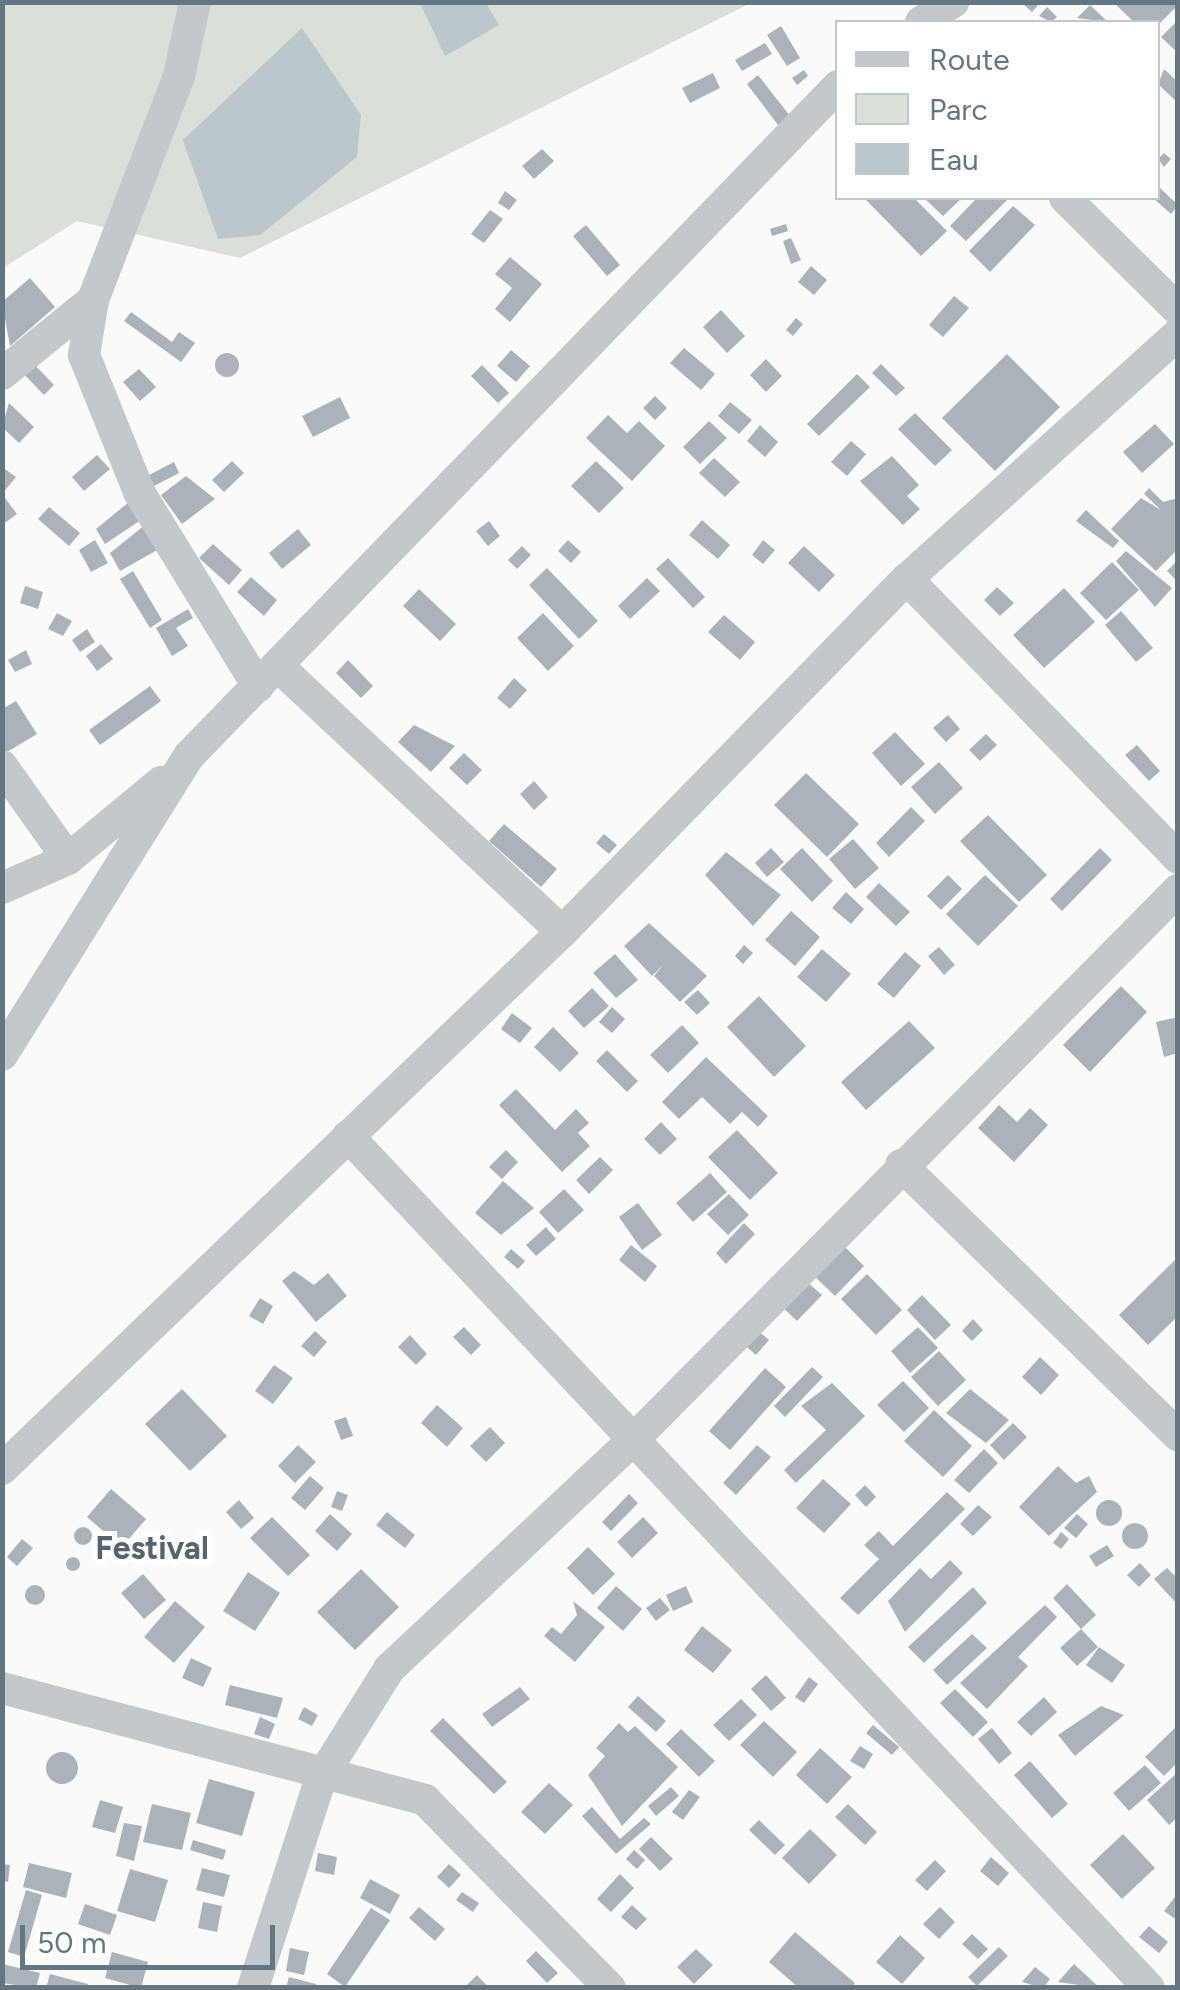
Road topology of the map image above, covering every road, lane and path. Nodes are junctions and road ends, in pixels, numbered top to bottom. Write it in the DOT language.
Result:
graph roads {
  1 [pos="195,2"];
  2 [pos="954,2"];
  3 [pos="924,20"];
  4 [pos="835,89"];
  5 [pos="1066,200"];
  6 [pos="93,300"];
  7 [pos="1178,310"];
  8 [pos="1178,334"];
  9 [pos="2,374"];
  10 [pos="907,579"];
  11 [pos="268,676"];
  12 [pos="184,764"];
  13 [pos="2,766"];
  14 [pos="1178,858"];
  15 [pos="68,859"];
  16 [pos="2,888"];
  17 [pos="1178,890"];
  18 [pos="562,932"];
  19 [pos="2,1055"];
  20 [pos="348,1136"];
  21 [pos="901,1166"];
  22 [pos="1174,1423"];
  23 [pos="632,1440"];
  24 [pos="2,1470"];
  25 [pos="2,1688"];
  26 [pos="321,1778"];
  27 [pos="253,1988"];
  28 [pos="610,1988"];
  29 [pos="1150,1988"];
  1 -- 6 [label="street"];
  2 -- 3 [label="street"];
  4 -- 11 [label="street"];
  5 -- 7 [label="street"];
  6 -- 9 [label="street"];
  6 -- 11 [label="street"];
  8 -- 10 [label="street"];
  10 -- 14 [label="street"];
  10 -- 18 [label="street"];
  11 -- 12 [label="street"];
  11 -- 18 [label="street"];
  12 -- 15 [label="street"];
  12 -- 19 [label="street"];
  13 -- 15 [label="street"];
  15 -- 16 [label="street"];
  17 -- 21 [label="street"];
  18 -- 20 [label="street"];
  20 -- 23 [label="street"];
  20 -- 24 [label="street"];
  21 -- 22 [label="street"];
  21 -- 23 [label="street"];
  23 -- 26 [label="street"];
  23 -- 29 [label="street"];
  25 -- 26 [label="street"];
  26 -- 27 [label="street"];
  26 -- 28 [label="street"];
}
